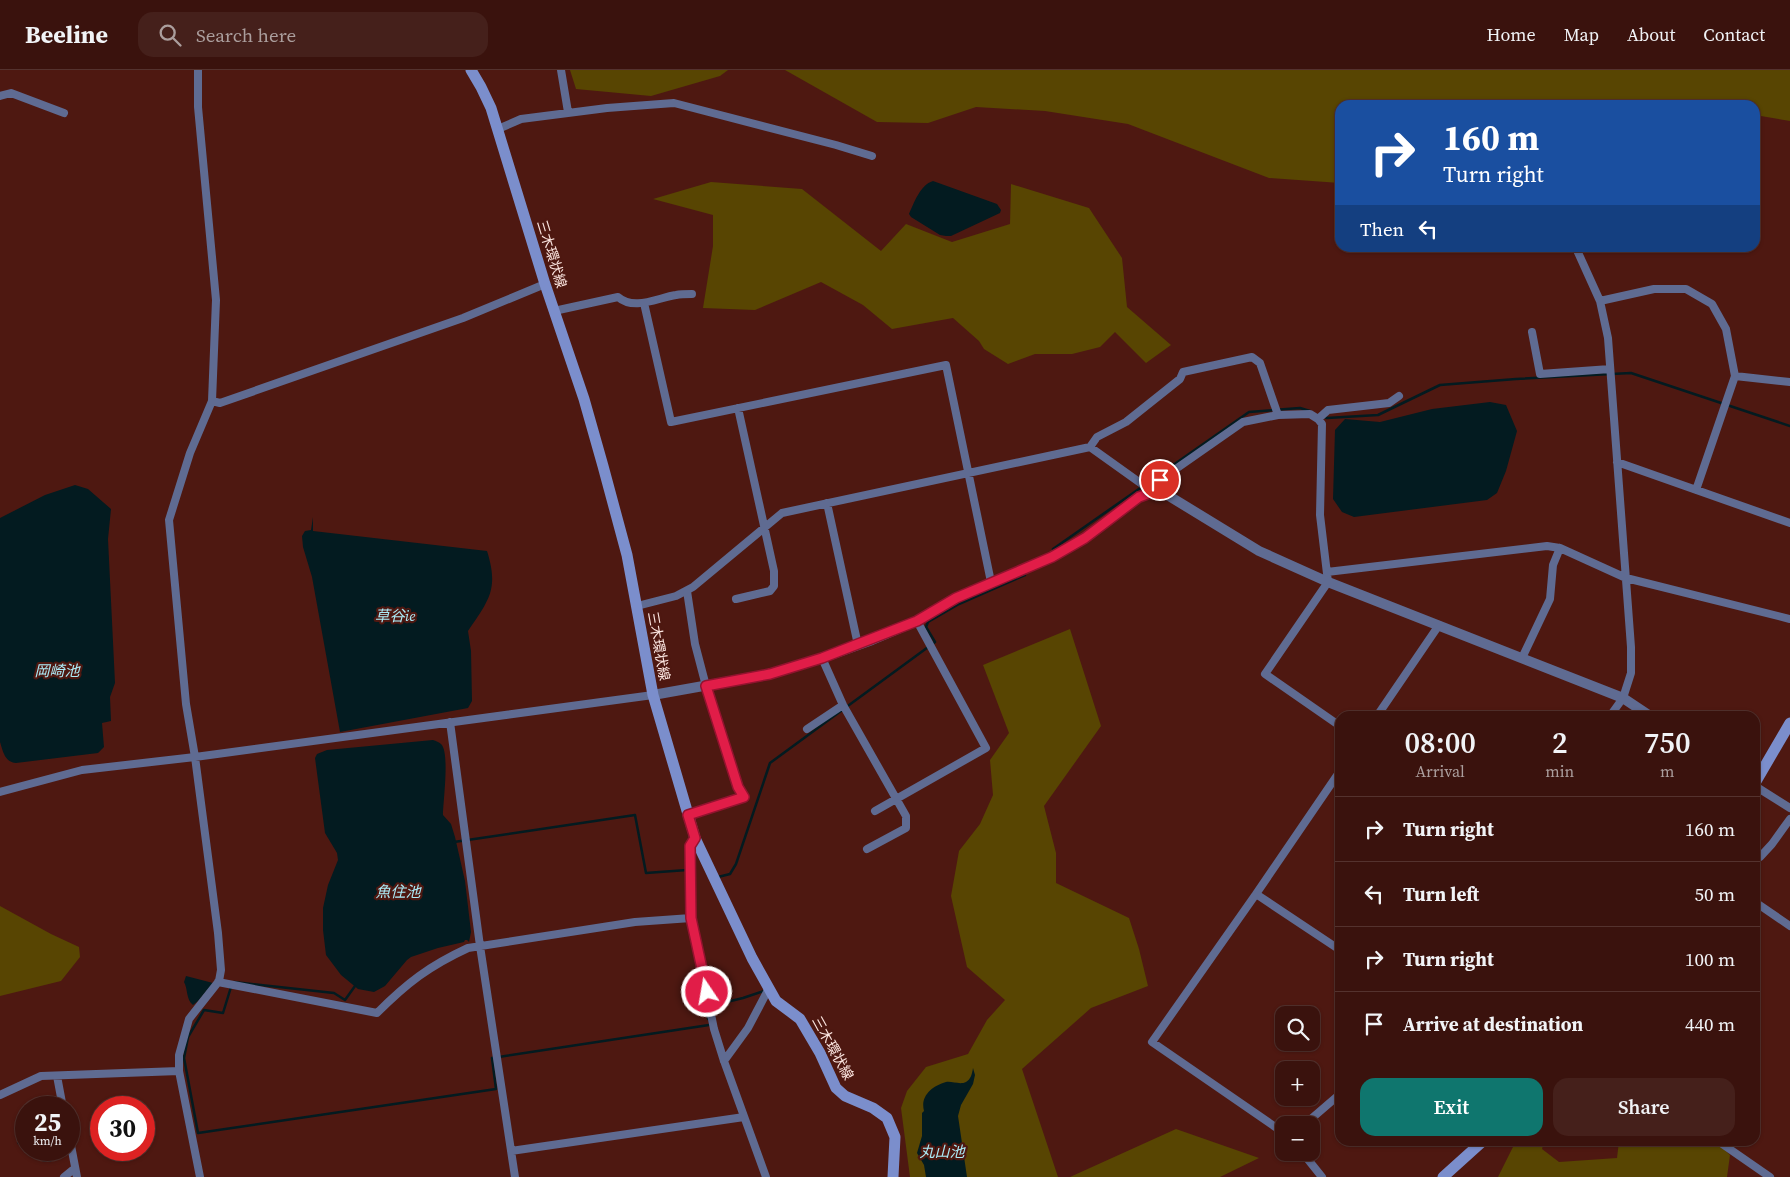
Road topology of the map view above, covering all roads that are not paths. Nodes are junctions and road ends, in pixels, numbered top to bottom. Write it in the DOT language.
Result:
graph roads {
  1 [pos="198,70"];
  2 [pos="471,70"];
  3 [pos="561,70"];
  4 [pos="0,96"];
  5 [pos="568,112"];
  6 [pos="64,113"];
  7 [pos="498,129"];
  8 [pos="872,156"];
  9 [pos="1578,252"];
  10 [pos="545,284"];
  11 [pos="692,294"];
  12 [pos="1600,301"];
  13 [pos="644,303"];
  14 [pos="554,311"];
  15 [pos="1532,332"];
  16 [pos="1610,369"];
  17 [pos="1735,376"];
  18 [pos="1790,382"];
  19 [pos="1399,396"];
  20 [pos="212,401"];
  21 [pos="738,408"];
  22 [pos="1278,415"];
  23 [pos="1318,419"];
  24 [pos="1090,447"];
  25 [pos="1617,462"];
  26 [pos="969,473"];
  27 [pos="1696,490"];
  28 [pos="1153,492"];
  29 [pos="827,503"];
  30 [pos="1790,523"];
  31 [pos="764,528"];
  32 [pos="1560,548"];
  33 [pos="1328,577"];
  34 [pos="1626,578"];
  35 [pos="991,582"];
  36 [pos="687,591"];
  37 [pos="736,599"];
  38 [pos="637,606"];
  39 [pos="1790,619"];
  40 [pos="917,621"];
  41 [pos="1439,625"];
  42 [pos="858,645"];
  43 [pos="822,658"];
  44 [pos="1522,658"];
  45 [pos="706,686"];
  46 [pos="653,695"];
  47 [pos="1623,698"];
  48 [pos="843,705"];
  49 [pos="1380,711"];
  50 [pos="1614,711"];
  51 [pos="1642,711"];
  52 [pos="450,722"];
  53 [pos="1335,723"];
  54 [pos="1790,723"];
  55 [pos="807,729"];
  56 [pos="195,757"];
  57 [pos="1760,775"];
  58 [pos="1335,778"];
  59 [pos="1760,787"];
  60 [pos="0,792"];
  61 [pos="896,799"];
  62 [pos="1790,808"];
  63 [pos="874,812"];
  64 [pos="688,815"];
  65 [pos="1790,818"];
  66 [pos="695,838"];
  67 [pos="867,849"];
  68 [pos="1760,857"];
  69 [pos="1256,894"];
  70 [pos="1760,905"];
  71 [pos="691,918"];
  72 [pos="1790,926"];
  73 [pos="480,946"];
  74 [pos="1335,947"];
  75 [pos="218,982"];
  76 [pos="769,988"];
  77 [pos="724,1061"];
  78 [pos="179,1071"];
  79 [pos="57,1076"];
  80 [pos="0,1095"];
  81 [pos="61,1096"];
  82 [pos="1335,1098"];
  83 [pos="1314,1116"];
  84 [pos="744,1117"];
  85 [pos="1275,1127"];
  86 [pos="1477,1146"];
  87 [pos="1725,1146"];
  88 [pos="511,1151"];
  89 [pos="74,1161"];
  90 [pos="1309,1161"];
  91 [pos="75,1168"];
  92 [pos="64,1177"];
  93 [pos="77,1177"];
  94 [pos="200,1177"];
  95 [pos="515,1177"];
  96 [pos="766,1177"];
  97 [pos="893,1177"];
  98 [pos="1322,1177"];
  99 [pos="1443,1177"];
  100 [pos="1770,1177"];
  1 -- 20 [label="street"];
  2 -- 7 [label="main road, 三木環状線"];
  3 -- 5 [label="street"];
  4 -- 6 [label="street"];
  5 -- 7 [label="street"];
  5 -- 8 [label="street"];
  7 -- 10 [label="main road, 三木環状線"];
  9 -- 12 [label="street"];
  10 -- 14 [label="main road, 三木環状線"];
  10 -- 20 [label="street"];
  11 -- 13 [label="street"];
  12 -- 16 [label="street"];
  12 -- 17 [label="street"];
  13 -- 14 [label="street"];
  13 -- 21 [label="street"];
  14 -- 38 [label="main road, 三木環状線"];
  15 -- 16 [label="street"];
  16 -- 25 [label="street"];
  17 -- 18 [label="street"];
  17 -- 27 [label="street"];
  19 -- 23 [label="street"];
  20 -- 56 [label="street"];
  21 -- 26 [label="street"];
  21 -- 31 [label="street"];
  22 -- 23 [label="street"];
  22 -- 24 [label="street"];
  22 -- 28 [label="street"];
  23 -- 33 [label="street"];
  24 -- 26 [label="street"];
  24 -- 28 [label="street"];
  25 -- 27 [label="street"];
  25 -- 34 [label="street"];
  26 -- 29 [label="street"];
  26 -- 35 [label="street"];
  27 -- 30 [label="street"];
  28 -- 33 [label="street"];
  28 -- 35 [label="street"];
  29 -- 31 [label="street"];
  29 -- 42 [label="street"];
  31 -- 36 [label="street"];
  31 -- 37 [label="street"];
  32 -- 33 [label="street"];
  32 -- 34 [label="street"];
  32 -- 44 [label="street"];
  33 -- 41 [label="street"];
  33 -- 53 [label="street"];
  34 -- 39 [label="street"];
  34 -- 47 [label="street"];
  35 -- 40 [label="street"];
  36 -- 38 [label="street"];
  36 -- 45 [label="street"];
  38 -- 46 [label="main road, 三木環状線"];
  40 -- 42 [label="street"];
  40 -- 61 [label="street"];
  41 -- 44 [label="street"];
  41 -- 49 [label="street"];
  42 -- 43 [label="street"];
  43 -- 45 [label="street"];
  43 -- 48 [label="street"];
  44 -- 47 [label="street"];
  45 -- 46 [label="street"];
  45 -- 64 [label="street"];
  46 -- 52 [label="street"];
  46 -- 64 [label="main road, 三木環状線"];
  47 -- 50 [label="street"];
  47 -- 51 [label="street"];
  48 -- 55 [label="street"];
  48 -- 61 [label="street"];
  52 -- 56 [label="street"];
  52 -- 73 [label="street"];
  54 -- 57 [label="main road"];
  56 -- 60 [label="street"];
  56 -- 75 [label="street"];
  58 -- 69 [label="street"];
  59 -- 62 [label="street"];
  61 -- 63 [label="street"];
  61 -- 67 [label="street"];
  64 -- 66 [label="main road, 三木環状線"];
  65 -- 68 [label="street"];
  66 -- 71 [label="street"];
  66 -- 76 [label="main road, 三木環状線"];
  69 -- 74 [label="street"];
  69 -- 85 [label="street"];
  70 -- 72 [label="street"];
  71 -- 73 [label="street"];
  71 -- 77 [label="street"];
  73 -- 75 [label="street"];
  73 -- 88 [label="street"];
  75 -- 78 [label="street"];
  76 -- 77 [label="street"];
  76 -- 97 [label="main road, 三木環状線"];
  77 -- 84 [label="street"];
  78 -- 79 [label="street"];
  78 -- 94 [label="street"];
  79 -- 80 [label="street"];
  79 -- 81 [label="street"];
  82 -- 83 [label="street"];
  84 -- 88 [label="street"];
  84 -- 96 [label="street"];
  86 -- 99 [label="main road"];
  87 -- 100 [label="street"];
  88 -- 95 [label="street"];
  89 -- 91 [label="street"];
  90 -- 98 [label="street"];
  91 -- 92 [label="street"];
  91 -- 93 [label="street"];
}
